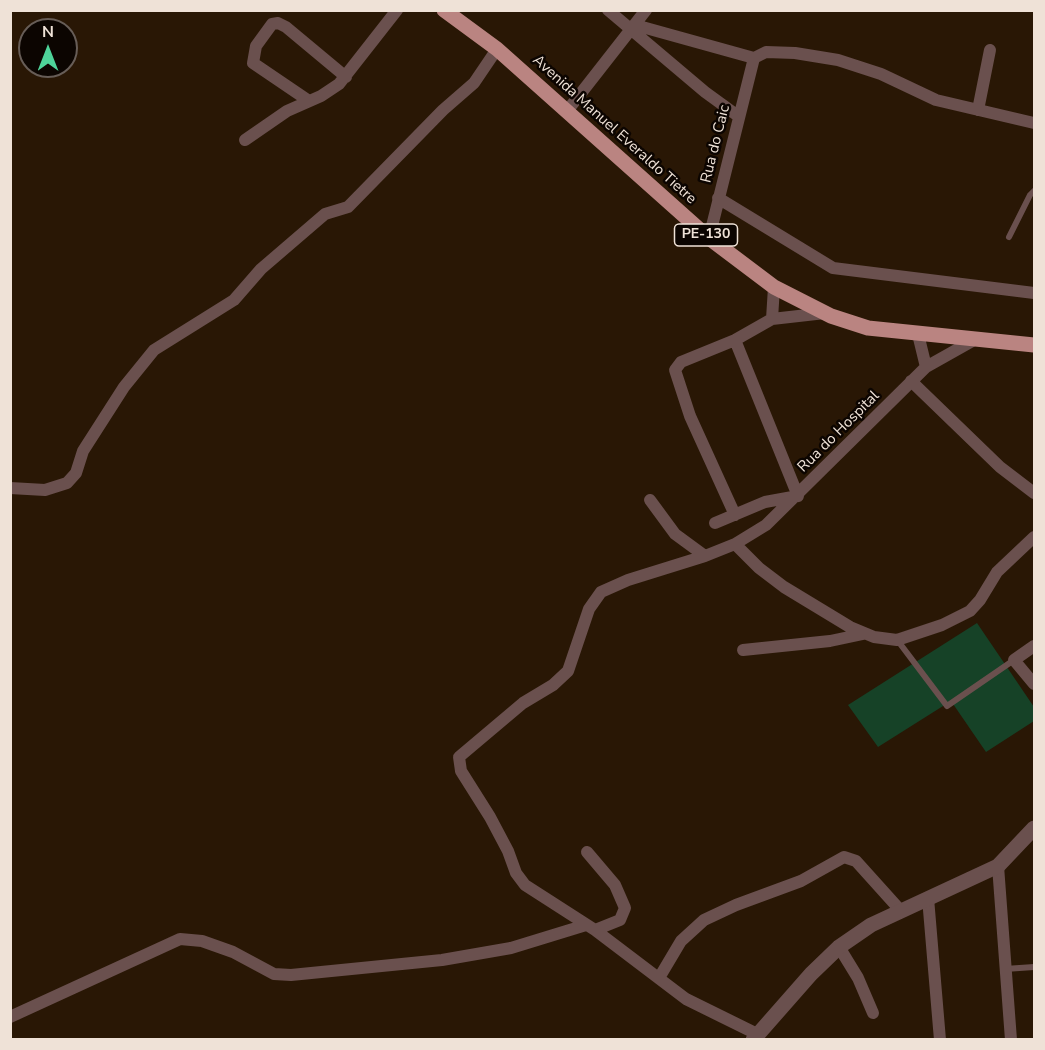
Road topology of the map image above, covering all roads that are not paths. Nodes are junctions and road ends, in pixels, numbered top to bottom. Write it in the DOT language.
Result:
graph roads {
  1 [pos="397,10"];
  2 [pos="444,10"];
  3 [pos="608,10"];
  4 [pos="646,10"];
  5 [pos="633,27"];
  6 [pos="496,49"];
  7 [pos="990,50"];
  8 [pos="754,58"];
  9 [pos="346,77"];
  10 [pos="309,101"];
  11 [pos="978,110"];
  12 [pos="567,111"];
  13 [pos="738,116"];
  14 [pos="1035,123"];
  15 [pos="245,140"];
  16 [pos="1035,191"];
  17 [pos="718,198"];
  18 [pos="1009,237"];
  19 [pos="709,238"];
  20 [pos="774,287"];
  21 [pos="1035,293"];
  22 [pos="825,313"];
  23 [pos="772,320"];
  24 [pos="918,334"];
  25 [pos="735,340"];
  26 [pos="974,340"];
  27 [pos="1031,347"];
  28 [pos="926,367"];
  29 [pos="911,381"];
  30 [pos="10,488"];
  31 [pos="1035,493"];
  32 [pos="798,496"];
  33 [pos="650,500"];
  34 [pos="735,514"];
  35 [pos="715,522"];
  36 [pos="1035,537"];
  37 [pos="735,544"];
  38 [pos="705,556"];
  39 [pos="863,634"];
  40 [pos="897,640"];
  41 [pos="1035,646"];
  42 [pos="743,651"];
  43 [pos="1014,660"];
  44 [pos="1035,684"];
  45 [pos="1033,834"];
  46 [pos="587,852"];
  47 [pos="998,866"];
  48 [pos="928,898"];
  49 [pos="901,911"];
  50 [pos="591,927"];
  51 [pos="839,947"];
  52 [pos="1035,967"];
  53 [pos="1005,969"];
  54 [pos="659,978"];
  55 [pos="873,1013"];
  56 [pos="10,1017"];
  57 [pos="755,1037"];
  58 [pos="940,1040"];
  59 [pos="1011,1040"];
  1 -- 9 [label="street"];
  2 -- 6 [label="main road, Avenida Manuel Everaldo Tietre / PE-130"];
  3 -- 5 [label="street"];
  4 -- 5 [label="street"];
  5 -- 8 [label="street"];
  5 -- 12 [label="street"];
  5 -- 13 [label="street"];
  6 -- 12 [label="main road, Avenida Manuel Everaldo Tietre / PE-130"];
  6 -- 30 [label="street"];
  7 -- 11 [label="street"];
  8 -- 11 [label="street"];
  8 -- 13 [label="street, Rua do Caic"];
  9 -- 10 [label="street"];
  9 -- 10 [label="street"];
  10 -- 15 [label="street"];
  11 -- 14 [label="street"];
  12 -- 19 [label="main road, Avenida Manuel Everaldo Tietre / PE-130"];
  13 -- 17 [label="street, Rua do Caic"];
  16 -- 18 [label="lane"];
  17 -- 19 [label="street, Rua do Caic"];
  17 -- 21 [label="street"];
  19 -- 20 [label="main road, Avenida Manuel Everaldo Tietre / PE-130"];
  20 -- 22 [label="main road, Avenida Manuel Everaldo Tietre / PE-130"];
  20 -- 23 [label="street"];
  22 -- 23 [label="street"];
  22 -- 24 [label="main road, Avenida Manuel Everaldo Tietre / PE-130"];
  23 -- 25 [label="street"];
  24 -- 26 [label="main road, Avenida Manuel Everaldo Tietre / PE-130"];
  24 -- 28 [label="street"];
  25 -- 32 [label="street"];
  25 -- 34 [label="street"];
  26 -- 27 [label="main road, Avenida Manuel Everaldo Tietre / PE-130"];
  26 -- 28 [label="street, Rua do Hospital"];
  28 -- 29 [label="street, Rua do Hospital"];
  29 -- 31 [label="street"];
  29 -- 32 [label="street, Rua do Hospital"];
  32 -- 34 [label="street, Rua do Hospital"];
  32 -- 37 [label="street"];
  33 -- 38 [label="street"];
  34 -- 35 [label="street, Rua do Hospital"];
  36 -- 40 [label="street"];
  37 -- 38 [label="street"];
  37 -- 39 [label="street"];
  38 -- 50 [label="street"];
  39 -- 40 [label="street"];
  39 -- 42 [label="street"];
  40 -- 43 [label="lane"];
  41 -- 43 [label="street"];
  43 -- 44 [label="street"];
  45 -- 47 [label="street"];
  46 -- 50 [label="street"];
  47 -- 48 [label="street"];
  47 -- 53 [label="street"];
  48 -- 49 [label="street"];
  48 -- 58 [label="street"];
  49 -- 51 [label="street"];
  49 -- 54 [label="street"];
  50 -- 54 [label="street"];
  50 -- 56 [label="street"];
  51 -- 55 [label="street"];
  51 -- 57 [label="street"];
  52 -- 53 [label="lane"];
  53 -- 59 [label="street"];
  54 -- 57 [label="street"];
}
